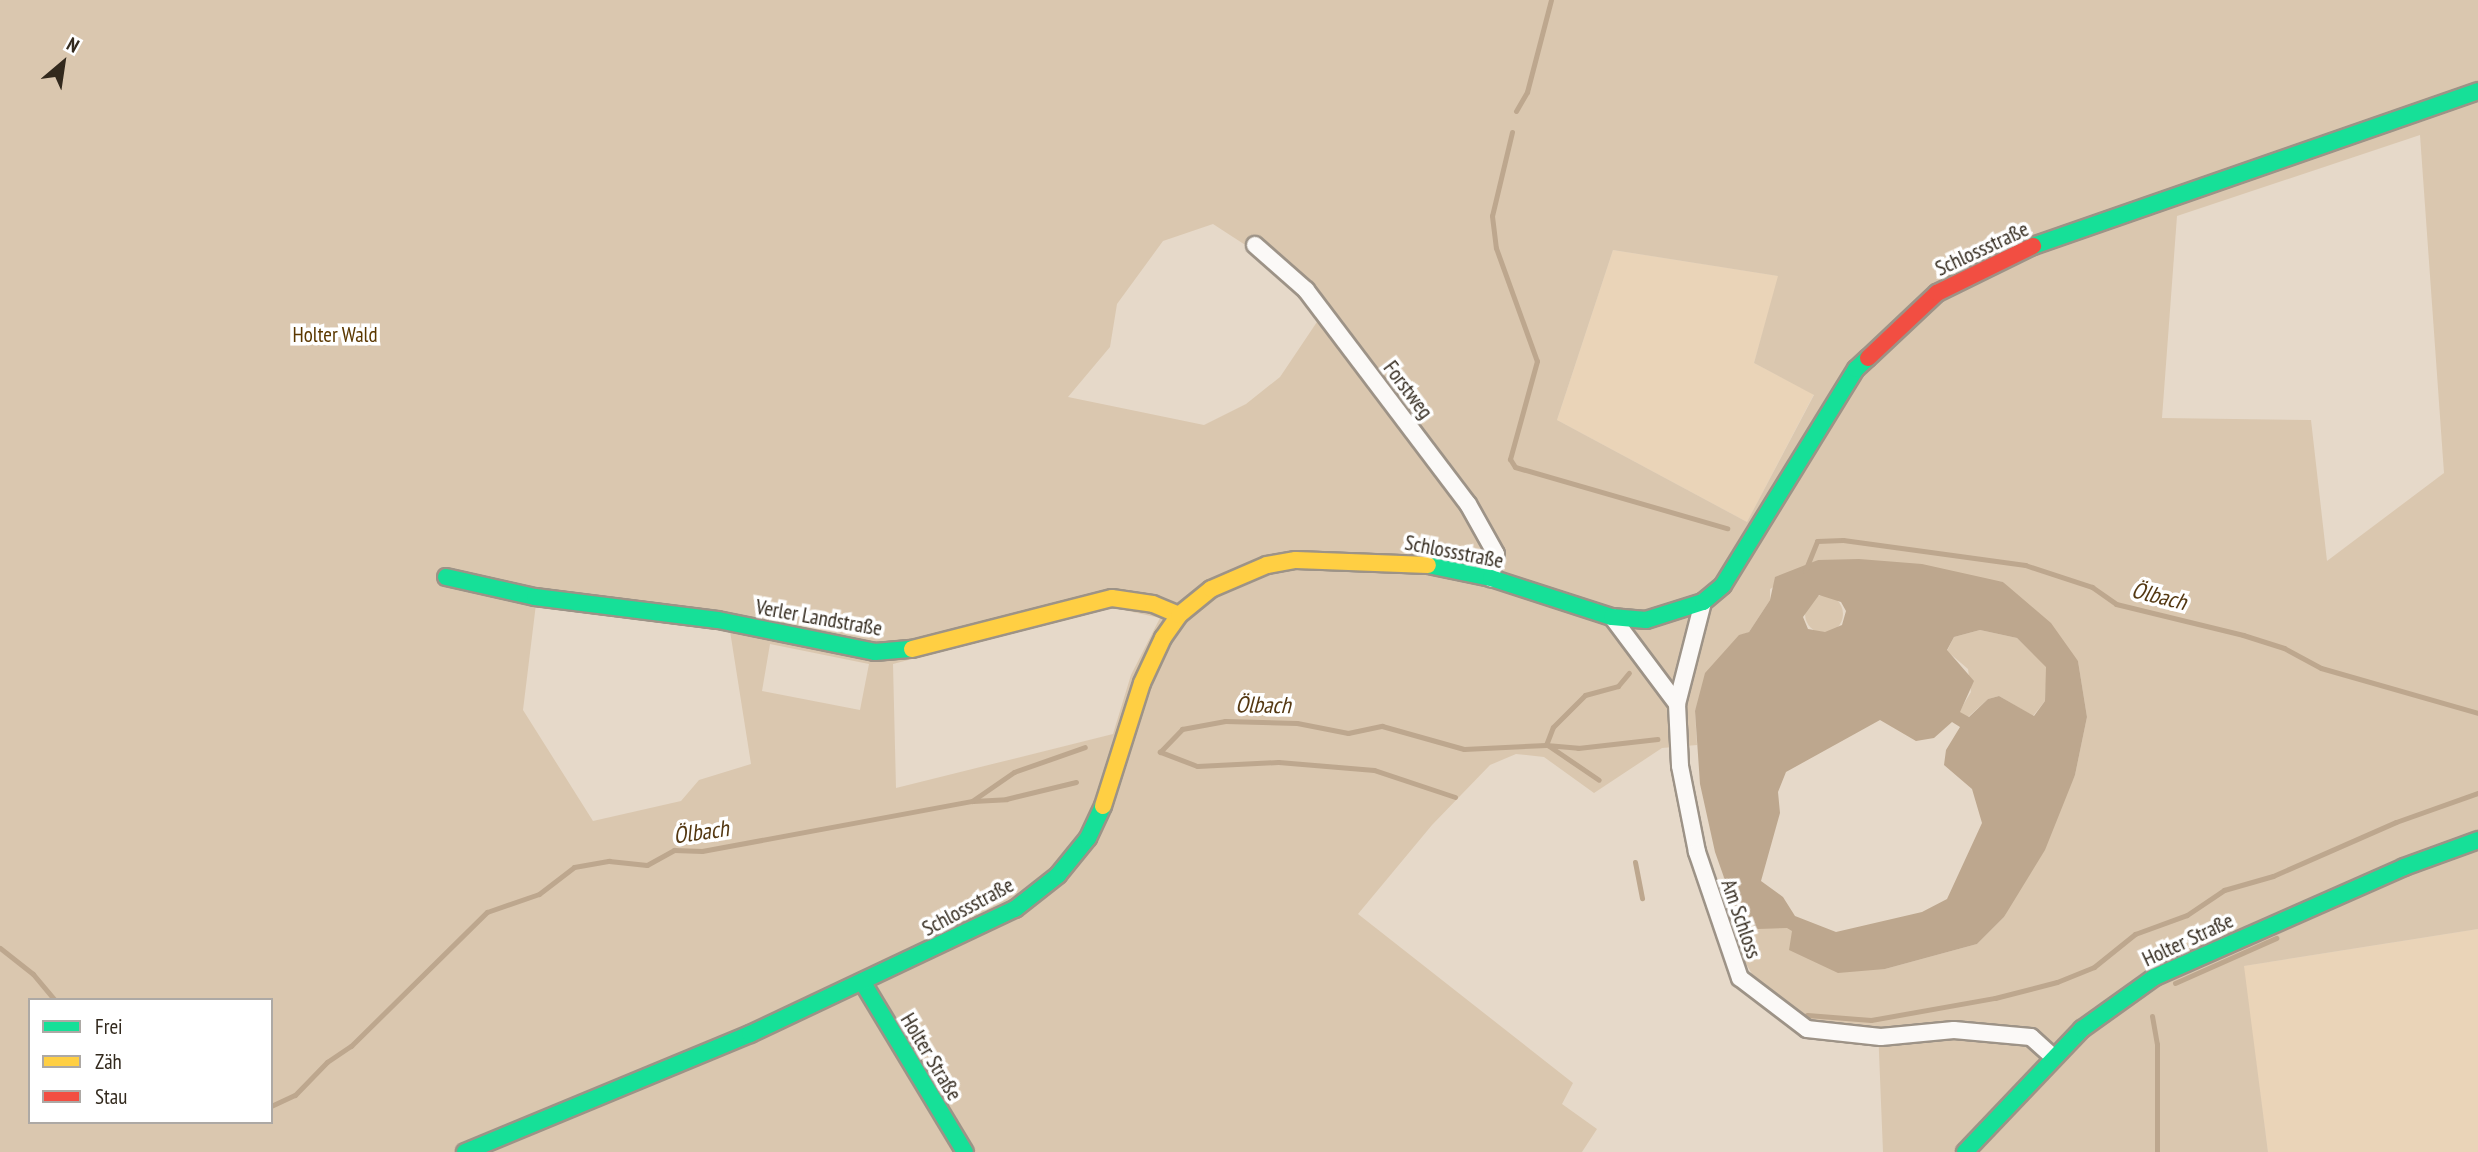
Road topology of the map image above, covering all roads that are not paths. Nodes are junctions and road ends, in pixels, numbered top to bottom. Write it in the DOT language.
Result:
graph roads {
  1 [pos="2478,91"];
  2 [pos="1255,245"];
  3 [pos="446,577"];
  4 [pos="1491,578"];
  5 [pos="1703,602"];
  6 [pos="1179,615"];
  7 [pos="1612,617"];
  8 [pos="1677,704"];
  9 [pos="2478,840"];
  10 [pos="863,983"];
  11 [pos="2053,1057"];
  12 [pos="465,1152"];
  13 [pos="965,1152"];
  14 [pos="1965,1152"];
  1 -- 5 [label="main road, Schlossstraße"];
  2 -- 4 [label="street, Forstweg"];
  3 -- 6 [label="main road, Verler Landstraße"];
  4 -- 6 [label="main road, Schlossstraße"];
  4 -- 7 [label="main road, Schlossstraße"];
  5 -- 7 [label="main road, Schlossstraße"];
  5 -- 8 [label="street, Am Schloss"];
  6 -- 10 [label="main road, Schlossstraße"];
  7 -- 8 [label="street"];
  8 -- 11 [label="street, Am Schloss"];
  9 -- 11 [label="main road, Holter Straße"];
  10 -- 12 [label="main road, Schlossstraße"];
  10 -- 13 [label="main road, Holter Straße"];
  11 -- 14 [label="main road, Holter Straße"];
}
